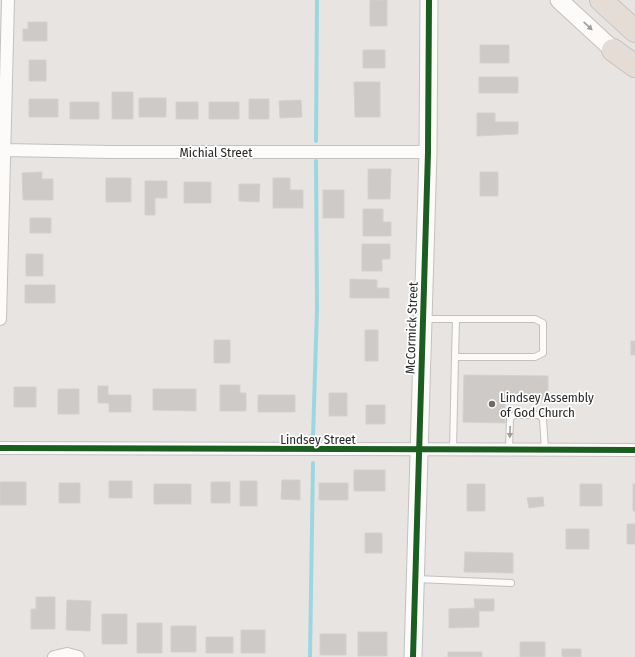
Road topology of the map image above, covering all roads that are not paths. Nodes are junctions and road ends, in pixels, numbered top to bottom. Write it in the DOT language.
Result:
graph roads {
  1 [pos="8,0"];
  2 [pos="430,0"];
  3 [pos="559,0"];
  4 [pos="602,0"];
  5 [pos="635,31"];
  6 [pos="613,50"];
  7 [pos="635,66"];
  8 [pos="635,70"];
  9 [pos="4,150"];
  10 [pos="428,152"];
  11 [pos="0,319"];
  12 [pos="422,319"];
  13 [pos="456,319"];
  14 [pos="455,357"];
  15 [pos="0,448"];
  16 [pos="419,450"];
  17 [pos="453,450"];
  18 [pos="509,450"];
  19 [pos="545,450"];
  20 [pos="635,450"];
  21 [pos="415,579"];
  22 [pos="511,583"];
  23 [pos="54,657"];
  24 [pos="78,657"];
  25 [pos="413,657"];
  1 -- 9 [label="street"];
  2 -- 10 [label="street, McCormick Street"];
  3 -- 6 [label="street, one-way"];
  4 -- 5 [label="highway"];
  6 -- 7 [label="highway"];
  6 -- 8 [label="street"];
  9 -- 10 [label="street, Michial Street"];
  9 -- 11 [label="street"];
  10 -- 12 [label="street, McCormick Street"];
  12 -- 13 [label="lane"];
  12 -- 16 [label="street, McCormick Street"];
  13 -- 14 [label="lane"];
  13 -- 14 [label="lane"];
  14 -- 17 [label="lane"];
  15 -- 16 [label="street, Lindsey Street"];
  16 -- 17 [label="street, Lindsey Street"];
  16 -- 21 [label="street, McCormick Street"];
  17 -- 18 [label="street, Lindsey Street"];
  18 -- 19 [label="street, Lindsey Street"];
  19 -- 18 [label="lane, one-way"];
  19 -- 20 [label="street, Lindsey Street"];
  21 -- 22 [label="lane"];
  21 -- 25 [label="street, McCormick Street"];
  23 -- 24 [label="street"];
}
